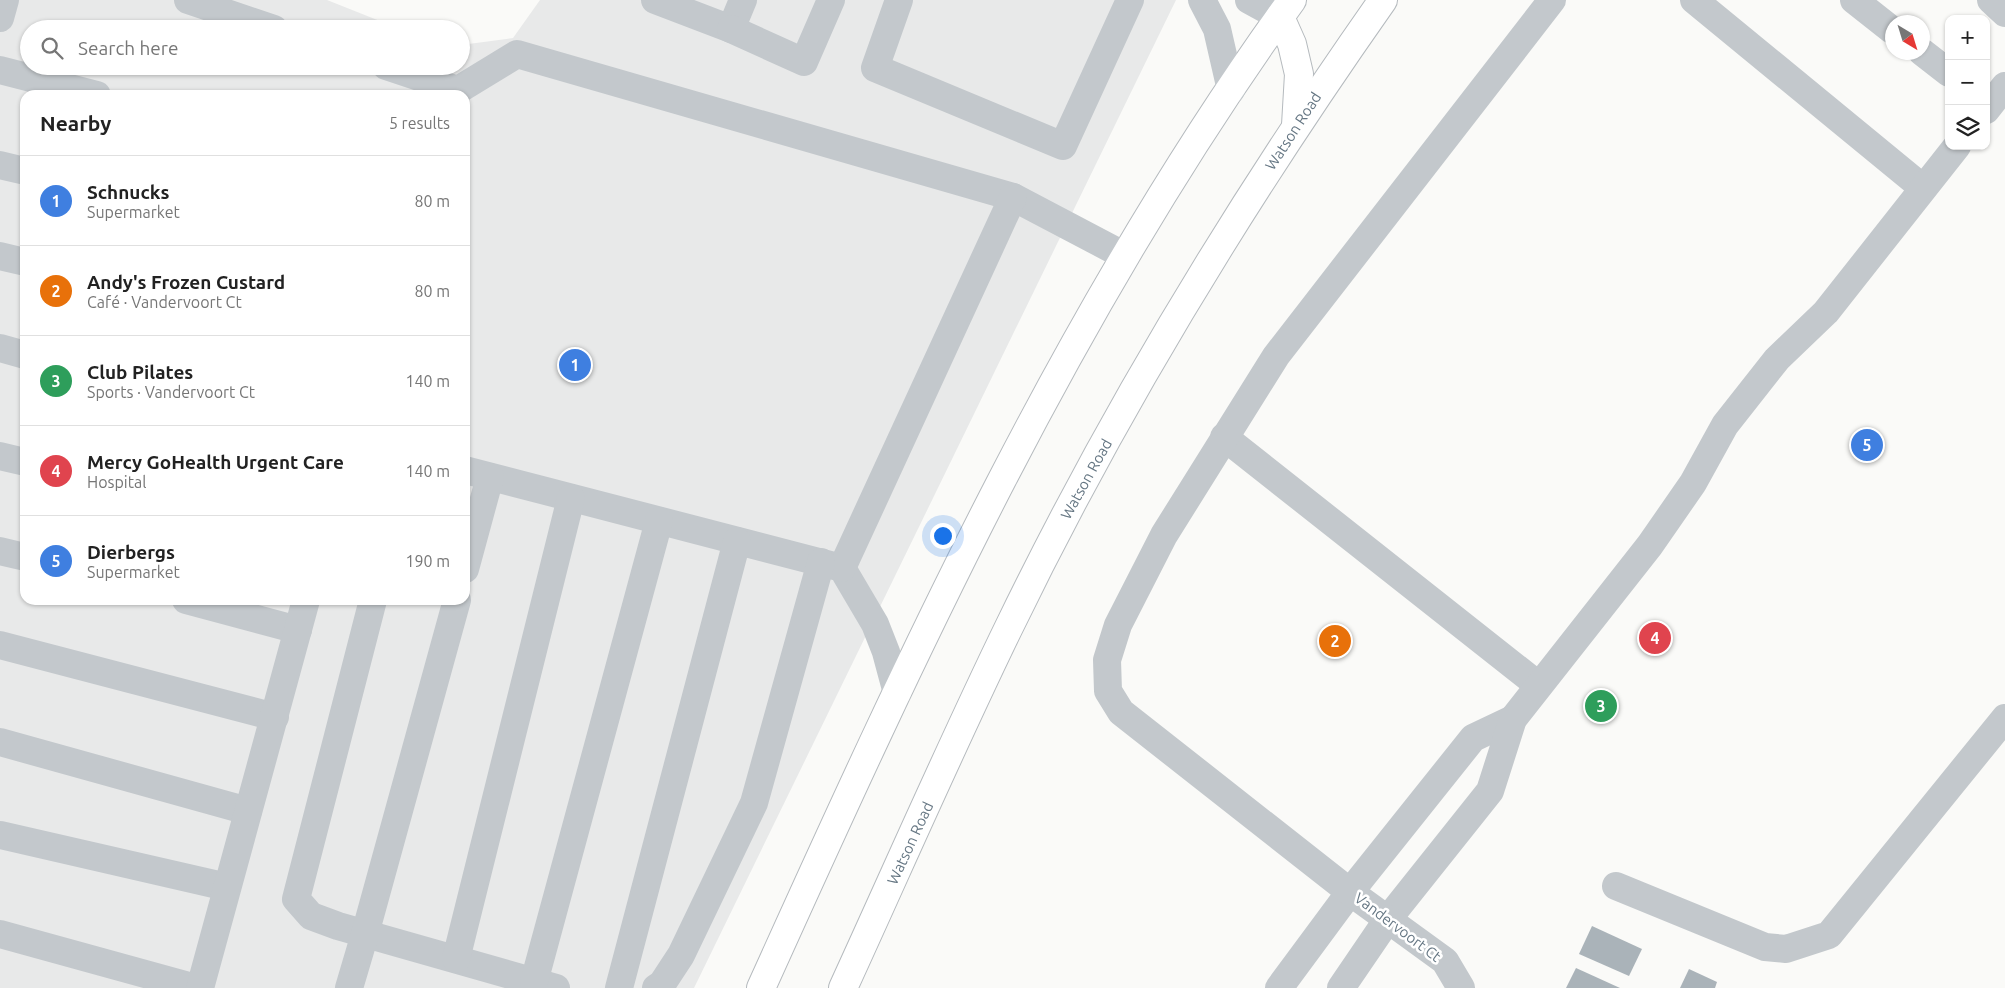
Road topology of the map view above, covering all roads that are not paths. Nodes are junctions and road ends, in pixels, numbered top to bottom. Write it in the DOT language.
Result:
graph roads {
  1 [pos="4,0"];
  2 [pos="188,0"];
  3 [pos="655,0"];
  4 [pos="743,0"];
  5 [pos="831,0"];
  6 [pos="899,0"];
  7 [pos="1130,0"];
  8 [pos="1202,0"];
  9 [pos="1249,0"];
  10 [pos="1383,0"];
  11 [pos="1552,0"];
  12 [pos="1694,0"];
  13 [pos="1854,0"];
  14 [pos="1991,0"];
  15 [pos="1286,8"];
  16 [pos="2005,12"];
  17 [pos="0,18"];
  18 [pos="247,20"];
  19 [pos="1885,24"];
  20 [pos="730,29"];
  21 [pos="1930,58"];
  22 [pos="0,70"];
  23 [pos="1945,70"];
  24 [pos="406,75"];
  25 [pos="437,89"];
  26 [pos="77,90"];
  27 [pos="1231,90"];
  28 [pos="1296,126"];
  29 [pos="1954,150"];
  30 [pos="0,165"];
  31 [pos="20,170"];
  32 [pos="1923,188"];
  33 [pos="1013,197"];
  34 [pos="0,256"];
  35 [pos="1126,256"];
  36 [pos="20,261"];
  37 [pos="0,348"];
  38 [pos="20,354"];
  39 [pos="1224,438"];
  40 [pos="0,456"];
  41 [pos="20,461"];
  42 [pos="478,473"];
  43 [pos="571,498"];
  44 [pos="659,521"];
  45 [pos="470,532"];
  46 [pos="737,541"];
  47 [pos="0,551"];
  48 [pos="20,556"];
  49 [pos="831,565"];
  50 [pos="205,605"];
  51 [pos="305,605"];
  52 [pos="371,605"];
  53 [pos="456,605"];
  54 [pos="298,630"];
  55 [pos="0,645"];
  56 [pos="1538,685"];
  57 [pos="897,693"];
  58 [pos="275,717"];
  59 [pos="2005,718"];
  60 [pos="1513,719"];
  61 [pos="0,742"];
  62 [pos="248,811"];
  63 [pos="0,835"];
  64 [pos="1616,886"];
  65 [pos="227,887"];
  66 [pos="1350,892"];
  67 [pos="1388,919"];
  68 [pos="0,934"];
  69 [pos="365,934"];
  70 [pos="456,959"];
  71 [pos="537,984"];
  72 [pos="760,985"];
  73 [pos="198,988"];
  74 [pos="349,988"];
  75 [pos="619,988"];
  76 [pos="656,988"];
  77 [pos="843,988"];
  78 [pos="1279,988"];
  79 [pos="1341,988"];
  80 [pos="1462,988"];
  1 -- 17 [label="street"];
  2 -- 18 [label="street"];
  3 -- 20 [label="street"];
  4 -- 20 [label="street"];
  5 -- 20 [label="street"];
  6 -- 7 [label="street"];
  8 -- 27 [label="street"];
  9 -- 15 [label="street"];
  10 -- 28 [label="main road, Watson Road"];
  11 -- 39 [label="street, Vandervoort Ct"];
  12 -- 32 [label="street"];
  13 -- 19 [label="street"];
  14 -- 16 [label="street"];
  15 -- 27 [label="main road"];
  15 -- 28 [label="main road"];
  21 -- 23 [label="street"];
  22 -- 26 [label="street"];
  24 -- 25 [label="street"];
  25 -- 33 [label="street"];
  27 -- 35 [label="main road"];
  28 -- 77 [label="main road, Watson Road"];
  29 -- 32 [label="street"];
  30 -- 31 [label="street"];
  32 -- 56 [label="street"];
  33 -- 35 [label="street"];
  33 -- 49 [label="street"];
  34 -- 36 [label="street"];
  35 -- 57 [label="main road"];
  37 -- 38 [label="street"];
  39 -- 56 [label="street"];
  39 -- 66 [label="street, Vandervoort Ct"];
  40 -- 41 [label="street"];
  42 -- 43 [label="street"];
  42 -- 45 [label="street"];
  43 -- 44 [label="street"];
  43 -- 70 [label="street"];
  44 -- 46 [label="street"];
  44 -- 71 [label="street"];
  46 -- 49 [label="street"];
  46 -- 75 [label="street"];
  47 -- 48 [label="street"];
  49 -- 57 [label="street"];
  49 -- 76 [label="street"];
  50 -- 54 [label="street"];
  51 -- 54 [label="street"];
  52 -- 69 [label="street"];
  53 -- 69 [label="street"];
  54 -- 58 [label="street"];
  55 -- 58 [label="street"];
  56 -- 60 [label="street"];
  57 -- 72 [label="main road"];
  58 -- 62 [label="street"];
  59 -- 64 [label="street"];
  60 -- 66 [label="street"];
  60 -- 67 [label="street"];
  61 -- 62 [label="street"];
  62 -- 65 [label="street"];
  63 -- 65 [label="street"];
  65 -- 73 [label="street"];
  66 -- 67 [label="street, Vandervoort Ct"];
  66 -- 78 [label="street"];
  67 -- 79 [label="street"];
  67 -- 80 [label="street, Vandervoort Ct"];
  68 -- 73 [label="street"];
  69 -- 70 [label="street"];
  69 -- 74 [label="street"];
  70 -- 71 [label="street"];
}
